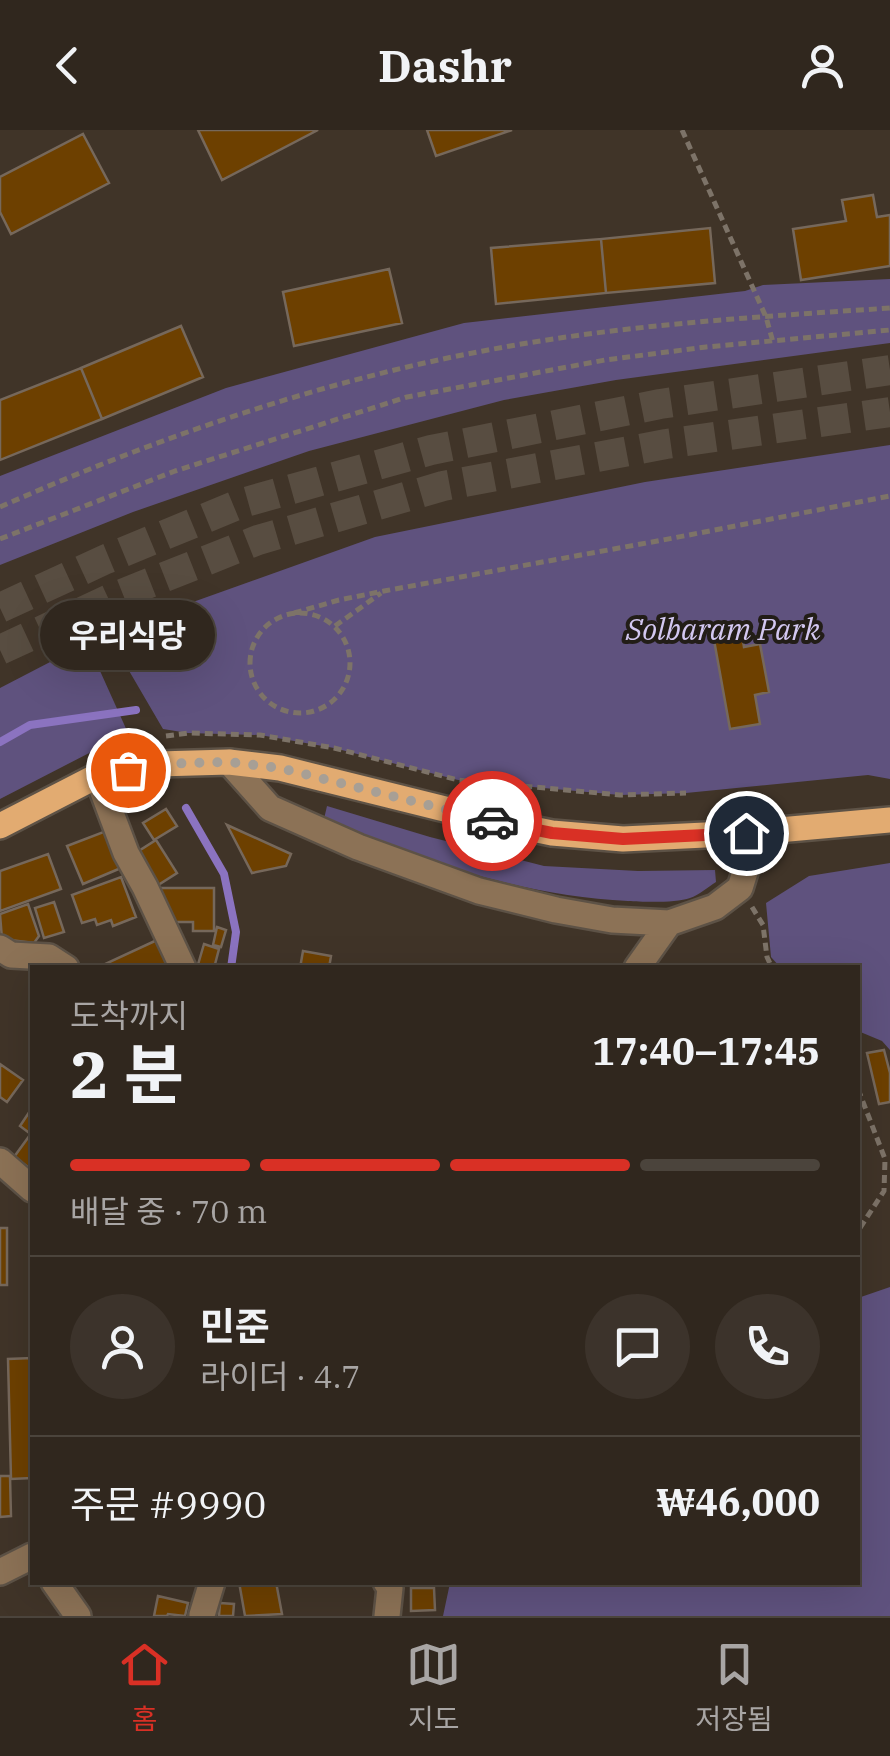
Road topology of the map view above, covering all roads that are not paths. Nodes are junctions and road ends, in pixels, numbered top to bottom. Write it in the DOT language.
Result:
graph roads {
  1 [pos="229,762"];
  2 [pos="97,776"];
  3 [pos="890,820"];
  4 [pos="0,826"];
  5 [pos="746,833"];
  6 [pos="670,924"];
  7 [pos="0,948"];
  8 [pos="61,965"];
  9 [pos="182,965"];
  10 [pos="639,965"];
  11 [pos="0,1162"];
  12 [pos="30,1187"];
  13 [pos="30,1557"];
  14 [pos="0,1572"];
  15 [pos="56,1585"];
  16 [pos="211,1585"];
  17 [pos="388,1585"];
  18 [pos="202,1615"];
  19 [pos="78,1616"];
  20 [pos="387,1616"];
  1 -- 2 [label="main road"];
  1 -- 5 [label="main road"];
  1 -- 6 [label="street"];
  2 -- 4 [label="main road"];
  2 -- 9 [label="street"];
  3 -- 5 [label="main road"];
  5 -- 6 [label="street"];
  6 -- 10 [label="street"];
  7 -- 8 [label="street"];
  11 -- 12 [label="street"];
  13 -- 14 [label="street"];
  15 -- 19 [label="street"];
  16 -- 18 [label="street"];
  17 -- 20 [label="street"];
}
